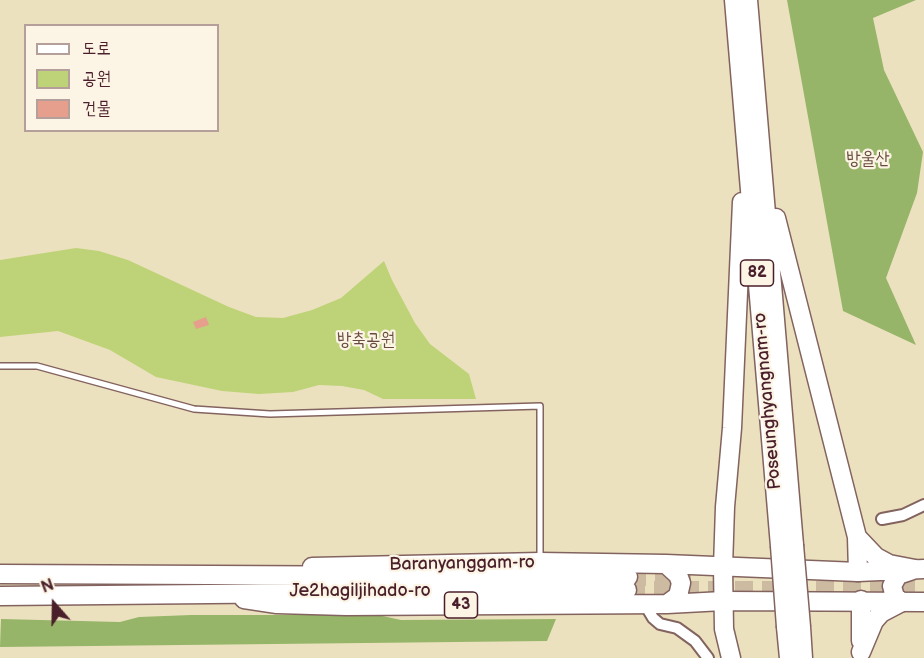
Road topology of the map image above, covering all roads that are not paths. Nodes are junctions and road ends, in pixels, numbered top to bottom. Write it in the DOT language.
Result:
graph roads {
  1 [pos="734,0"];
  2 [pos="748,0"];
  3 [pos="745,146"];
  4 [pos="763,166"];
  5 [pos="0,366"];
  6 [pos="924,505"];
  7 [pos="882,519"];
  8 [pos="857,537"];
  9 [pos="787,546"];
  10 [pos="540,562"];
  11 [pos="666,564"];
  12 [pos="723,567"];
  13 [pos="919,569"];
  14 [pos="858,572"];
  15 [pos="0,574"];
  16 [pos="230,576"];
  17 [pos="201,593"];
  18 [pos="1,596"];
  19 [pos="861,600"];
  20 [pos="723,601"];
  21 [pos="902,602"];
  22 [pos="924,602"];
  23 [pos="647,604"];
  24 [pos="667,604"];
  25 [pos="793,627"];
  26 [pos="861,655"];
  27 [pos="708,658"];
  28 [pos="731,658"];
  29 [pos="789,658"];
  30 [pos="803,658"];
  1 -- 3 [label="main road, Poseunghyangnam-ro / 82"];
  2 -- 4 [label="main road, Poseunghyangnam-ro / 82"];
  3 -- 9 [label="main road, Poseunghyangnam-ro / 82"];
  3 -- 12 [label="main road"];
  4 -- 8 [label="main road"];
  4 -- 9 [label="main road, Poseunghyangnam-ro / 82"];
  5 -- 10 [label="lane"];
  6 -- 7 [label="street"];
  8 -- 13 [label="main road"];
  8 -- 14 [label="main road"];
  9 -- 25 [label="main road, Poseunghyangnam-ro / 82, bridge"];
  10 -- 11 [label="main road, Baranyanggam-ro"];
  10 -- 16 [label="main road, Baranyanggam-ro"];
  11 -- 12 [label="main road, Baranyanggam-ro"];
  11 -- 24 [label="main road"];
  12 -- 14 [label="main road, Baranyanggam-ro"];
  12 -- 20 [label="main road"];
  13 -- 14 [label="main road, Baranyanggam-ro"];
  13 -- 21 [label="main road"];
  14 -- 19 [label="main road"];
  15 -- 16 [label="main road, Baranyanggam-ro"];
  16 -- 17 [label="main road, Je2hagiljihado-ro"];
  17 -- 18 [label="main road, 43"];
  17 -- 23 [label="main road, 43"];
  19 -- 20 [label="main road, 43"];
  19 -- 21 [label="main road, 43"];
  19 -- 26 [label="main road"];
  20 -- 24 [label="main road, 43"];
  20 -- 28 [label="main road"];
  21 -- 22 [label="main road, 43"];
  21 -- 26 [label="main road"];
  23 -- 24 [label="main road, 43"];
  23 -- 27 [label="street"];
  25 -- 29 [label="main road, Poseunghyangnam-ro / 82"];
  25 -- 30 [label="main road, Poseunghyangnam-ro / 82"];
}
